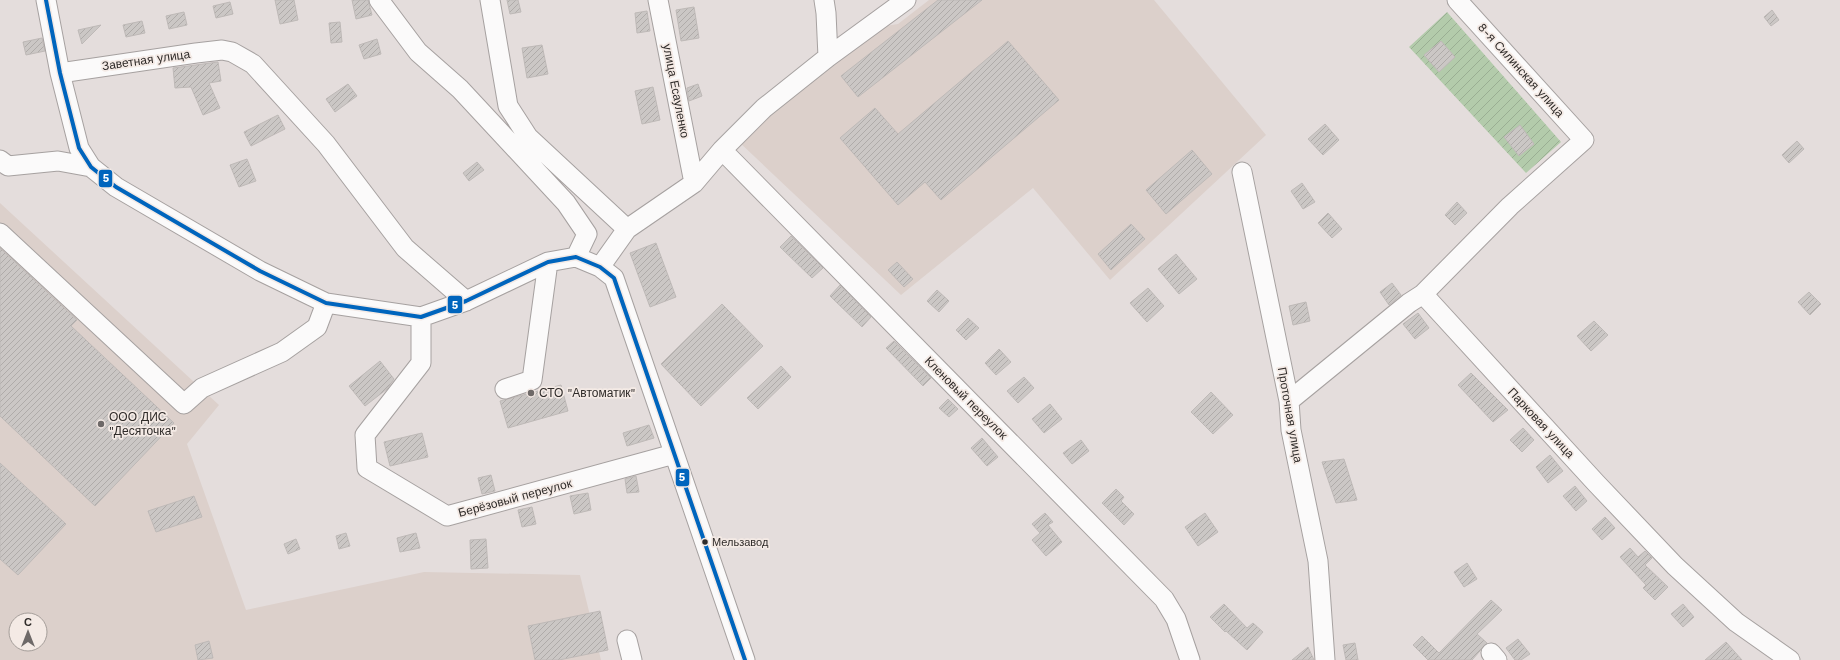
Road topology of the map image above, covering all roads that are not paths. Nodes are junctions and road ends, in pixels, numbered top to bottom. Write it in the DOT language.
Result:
graph roads {
  1 [pos="46,0"];
  2 [pos="379,0"];
  3 [pos="490,0"];
  4 [pos="658,0"];
  5 [pos="824,0"];
  6 [pos="906,0"];
  7 [pos="1457,0"];
  8 [pos="828,57"];
  9 [pos="60,73"];
  10 [pos="722,150"];
  11 [pos="0,160"];
  12 [pos="91,168"];
  13 [pos="1242,172"];
  14 [pos="694,183"];
  15 [pos="627,229"];
  16 [pos="0,233"];
  17 [pos="576,257"];
  18 [pos="548,262"];
  19 [pos="600,267"];
  20 [pos="1423,294"];
  21 [pos="466,301"];
  22 [pos="326,303"];
  23 [pos="421,317"];
  24 [pos="505,389"];
  25 [pos="1289,401"];
  26 [pos="674,454"];
  27 [pos="627,640"];
  28 [pos="632,660"];
  29 [pos="745,660"];
  30 [pos="1190,660"];
  31 [pos="1325,660"];
  32 [pos="1790,660"];
  1 -- 9 [label="street"];
  2 -- 17 [label="street"];
  3 -- 15 [label="street"];
  4 -- 14 [label="street, улица Есауленко"];
  5 -- 8 [label="street"];
  6 -- 8 [label="street"];
  7 -- 20 [label="street, 8-я Силинская улица"];
  8 -- 10 [label="street"];
  9 -- 12 [label="street"];
  9 -- 21 [label="street, Заветная улица"];
  10 -- 14 [label="street"];
  10 -- 30 [label="street, Кленовый переулок"];
  11 -- 12 [label="street"];
  12 -- 22 [label="street"];
  13 -- 25 [label="street, Проточная улица"];
  14 -- 15 [label="street"];
  15 -- 19 [label="street"];
  16 -- 22 [label="street"];
  17 -- 18 [label="street"];
  17 -- 19 [label="street"];
  18 -- 21 [label="street"];
  18 -- 24 [label="street"];
  19 -- 26 [label="street"];
  20 -- 25 [label="street"];
  20 -- 32 [label="street, Парковая улица"];
  21 -- 23 [label="street"];
  22 -- 23 [label="street"];
  23 -- 26 [label="street, Берёзовый переулок"];
  25 -- 31 [label="street, Проточная улица"];
  26 -- 29 [label="street"];
  27 -- 28 [label="street"];
}
